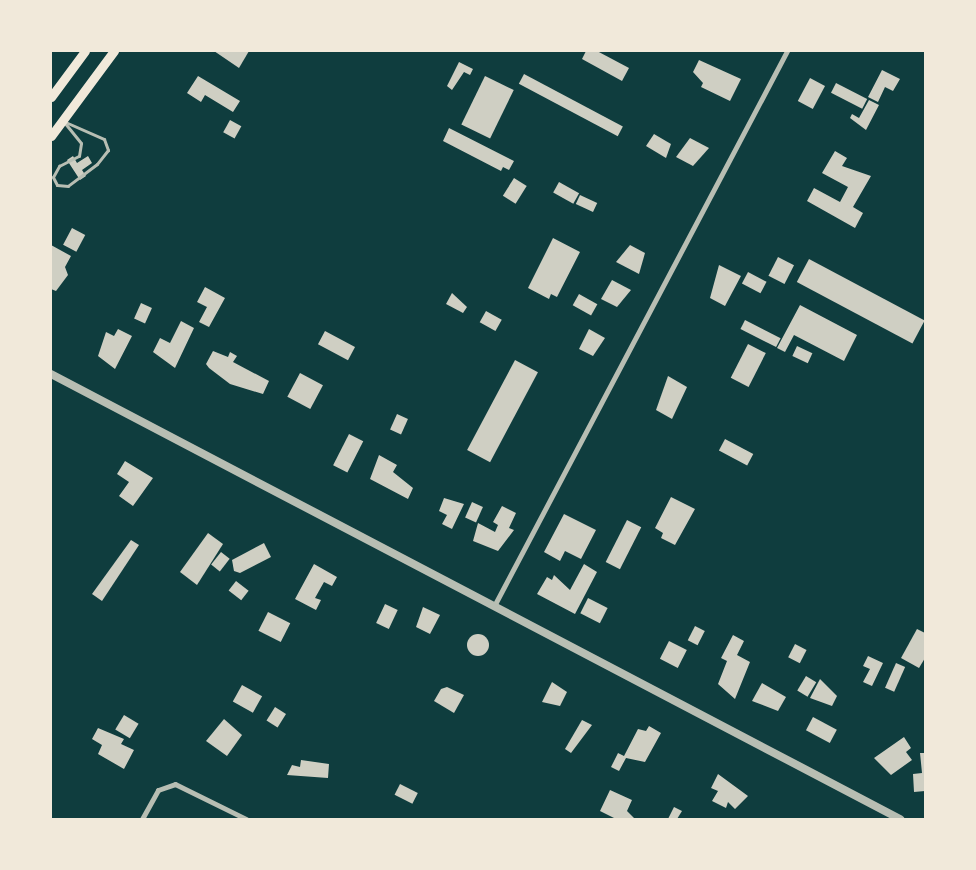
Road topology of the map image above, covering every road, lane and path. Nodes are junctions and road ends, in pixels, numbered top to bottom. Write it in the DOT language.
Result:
graph roads {
  1 [pos="85,51"];
  2 [pos="114,51"];
  3 [pos="787,51"];
  4 [pos="51,97"];
  5 [pos="63,121"];
  6 [pos="51,136"];
  7 [pos="51,374"];
  8 [pos="494,606"];
  9 [pos="142,819"];
  10 [pos="246,819"];
  11 [pos="900,819"];
  1 -- 4 [label="main road"];
  2 -- 5 [label="main road"];
  3 -- 8 [label="street"];
  5 -- 5 [label="lane"];
  5 -- 6 [label="main road"];
  7 -- 8 [label="street"];
  8 -- 11 [label="street"];
  9 -- 10 [label="street"];
}
